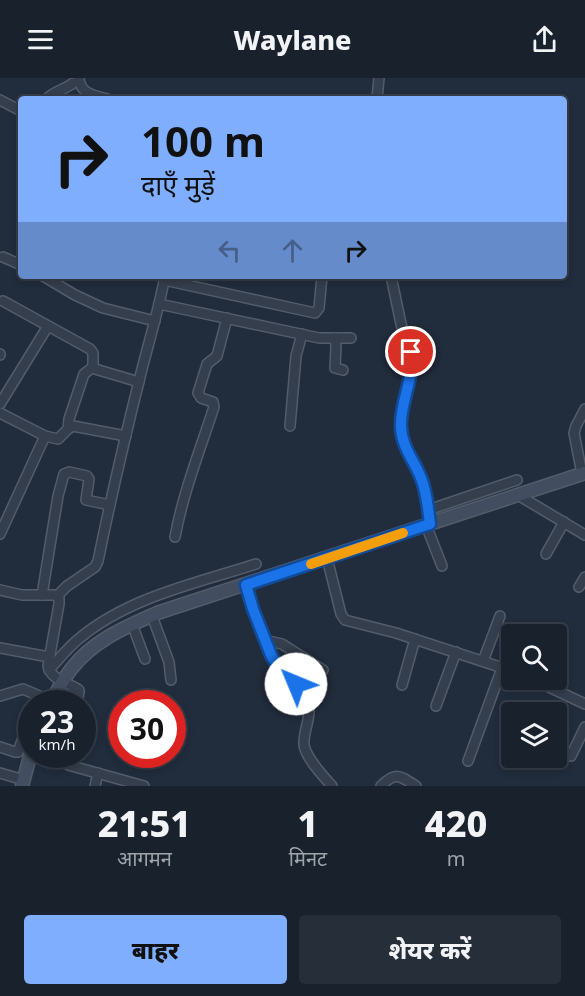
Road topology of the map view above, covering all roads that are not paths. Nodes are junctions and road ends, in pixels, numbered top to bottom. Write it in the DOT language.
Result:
graph roads {
  1 [pos="379,78"];
  2 [pos="74,81"];
  3 [pos="49,96"];
  4 [pos="99,96"];
  5 [pos="377,96"];
  6 [pos="0,100"];
  7 [pos="18,109"];
  8 [pos="3,257"];
  9 [pos="18,264"];
  10 [pos="48,279"];
  11 [pos="164,279"];
  12 [pos="168,279"];
  13 [pos="322,279"];
  14 [pos="392,279"];
  15 [pos="3,301"];
  16 [pos="159,304"];
  17 [pos="227,318"];
  18 [pos="155,321"];
  19 [pos="48,326"];
  20 [pos="302,334"];
  21 [pos="335,338"];
  22 [pos="351,338"];
  23 [pos="93,367"];
  24 [pos="343,370"];
  25 [pos="139,382"];
  26 [pos="2,398"];
  27 [pos="584,412"];
  28 [pos="0,413"];
  29 [pos="290,426"];
  30 [pos="68,429"];
  31 [pos="45,436"];
  32 [pos="126,436"];
  33 [pos="582,469"];
  34 [pos="517,480"];
  35 [pos="518,495"];
  36 [pos="110,505"];
  37 [pos="428,510"];
  38 [pos="564,522"];
  39 [pos="428,524"];
  40 [pos="0,534"];
  41 [pos="585,535"];
  42 [pos="175,537"];
  43 [pos="546,554"];
  44 [pos="327,558"];
  45 [pos="256,564"];
  46 [pos="442,566"];
  47 [pos="585,577"];
  48 [pos="246,585"];
  49 [pos="579,587"];
  50 [pos="0,590"];
  51 [pos="42,595"];
  52 [pos="57,596"];
  53 [pos="152,616"];
  54 [pos="500,616"];
  55 [pos="132,624"];
  56 [pos="415,639"];
  57 [pos="264,640"];
  58 [pos="0,648"];
  59 [pos="456,652"];
  60 [pos="49,657"];
  61 [pos="145,659"];
  62 [pos="483,662"];
  63 [pos="501,668"];
  64 [pos="323,670"];
  65 [pos="56,677"];
  66 [pos="171,680"];
  67 [pos="501,684"];
  68 [pos="402,685"];
  69 [pos="49,690"];
  70 [pos="79,690"];
  71 [pos="555,690"];
  72 [pos="18,691"];
  73 [pos="0,696"];
  74 [pos="585,704"];
  75 [pos="436,706"];
  76 [pos="585,727"];
  77 [pos="0,747"];
  78 [pos="18,752"];
  79 [pos="571,756"];
  80 [pos="468,760"];
  81 [pos="78,768"];
  82 [pos="0,773"];
  83 [pos="98,774"];
  84 [pos="21,781"];
  85 [pos="139,785"];
  86 [pos="95,786"];
  87 [pos="332,786"];
  88 [pos="381,786"];
  89 [pos="416,786"];
  1 -- 5 [label="street"];
  2 -- 3 [label="street"];
  2 -- 4 [label="street"];
  6 -- 7 [label="street"];
  8 -- 9 [label="street"];
  10 -- 18 [label="street"];
  11 -- 16 [label="street"];
  12 -- 13 [label="street"];
  14 -- 37 [label="street"];
  15 -- 19 [label="street"];
  16 -- 17 [label="street"];
  16 -- 18 [label="street"];
  17 -- 20 [label="street"];
  17 -- 42 [label="street"];
  18 -- 25 [label="street"];
  19 -- 23 [label="street"];
  19 -- 26 [label="street"];
  20 -- 21 [label="street"];
  20 -- 29 [label="street"];
  21 -- 22 [label="street"];
  21 -- 24 [label="street"];
  23 -- 25 [label="street"];
  23 -- 30 [label="street"];
  25 -- 32 [label="street"];
  27 -- 33 [label="street"];
  28 -- 31 [label="street"];
  30 -- 31 [label="street"];
  30 -- 32 [label="street"];
  31 -- 40 [label="street"];
  32 -- 36 [label="street"];
  33 -- 35 [label="street"];
  34 -- 37 [label="street"];
  35 -- 38 [label="street"];
  35 -- 39 [label="street"];
  36 -- 51 [label="street"];
  36 -- 52 [label="street"];
  37 -- 39 [label="street"];
  38 -- 41 [label="street"];
  38 -- 43 [label="street"];
  39 -- 44 [label="street"];
  39 -- 46 [label="street"];
  44 -- 48 [label="street"];
  44 -- 56 [label="street"];
  45 -- 65 [label="street"];
  47 -- 49 [label="street"];
  48 -- 53 [label="street"];
  48 -- 57 [label="street"];
  50 -- 51 [label="street"];
  51 -- 52 [label="street"];
  52 -- 60 [label="street"];
  53 -- 55 [label="street"];
  53 -- 66 [label="street"];
  54 -- 62 [label="street"];
  55 -- 61 [label="street"];
  55 -- 65 [label="street"];
  56 -- 59 [label="street"];
  56 -- 68 [label="street"];
  57 -- 64 [label="street"];
  57 -- 87 [label="street"];
  58 -- 60 [label="street"];
  59 -- 62 [label="street"];
  59 -- 75 [label="street"];
  60 -- 65 [label="street"];
  62 -- 63 [label="street"];
  65 -- 69 [label="street"];
  65 -- 70 [label="street"];
  67 -- 80 [label="street"];
  71 -- 74 [label="street"];
  72 -- 73 [label="street"];
  76 -- 79 [label="street"];
  77 -- 78 [label="street"];
  81 -- 83 [label="street"];
  82 -- 84 [label="street"];
  83 -- 85 [label="street"];
  83 -- 86 [label="street"];
  88 -- 89 [label="street"];
}
